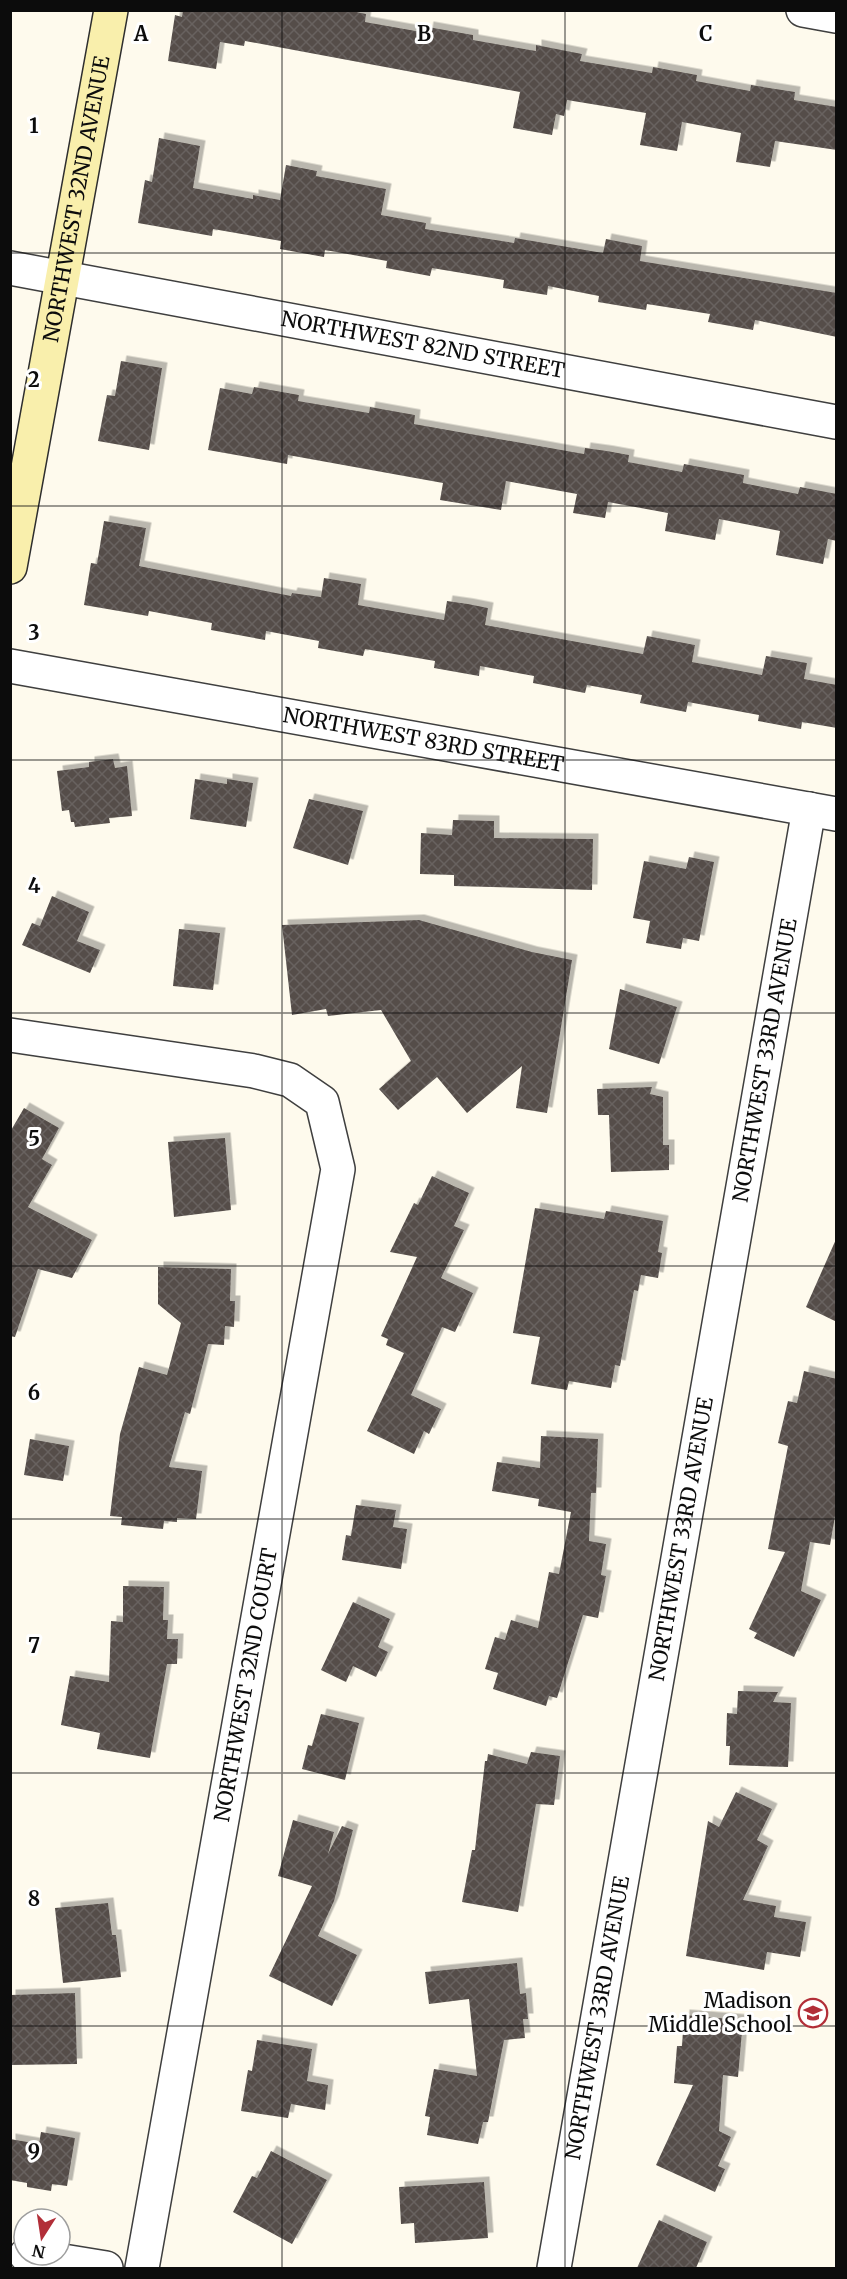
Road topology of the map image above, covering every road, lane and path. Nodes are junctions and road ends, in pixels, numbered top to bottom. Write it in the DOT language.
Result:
graph roads {
  1 [pos="111,10"];
  2 [pos="803,10"];
  3 [pos="837,16"];
  4 [pos="10,268"];
  5 [pos="61,277"];
  6 [pos="837,422"];
  7 [pos="10,567"];
  8 [pos="10,666"];
  9 [pos="823,812"];
  10 [pos="10,1035"];
  11 [pos="72,2263"];
  12 [pos="106,2268"];
  13 [pos="142,2268"];
  14 [pos="554,2268"];
  1 -- 5 [label="main road, NORTHWEST 32ND AVENUE"];
  2 -- 3 [label="street"];
  4 -- 5 [label="street, NORTHWEST 82ND STREET"];
  5 -- 6 [label="street, NORTHWEST 82ND STREET"];
  5 -- 7 [label="main road, NORTHWEST 32ND AVENUE"];
  8 -- 9 [label="street, NORTHWEST 83RD STREET"];
  9 -- 14 [label="street, NORTHWEST 33RD AVENUE"];
  10 -- 13 [label="street, NORTHWEST 32ND COURT"];
  11 -- 12 [label="street"];
}
